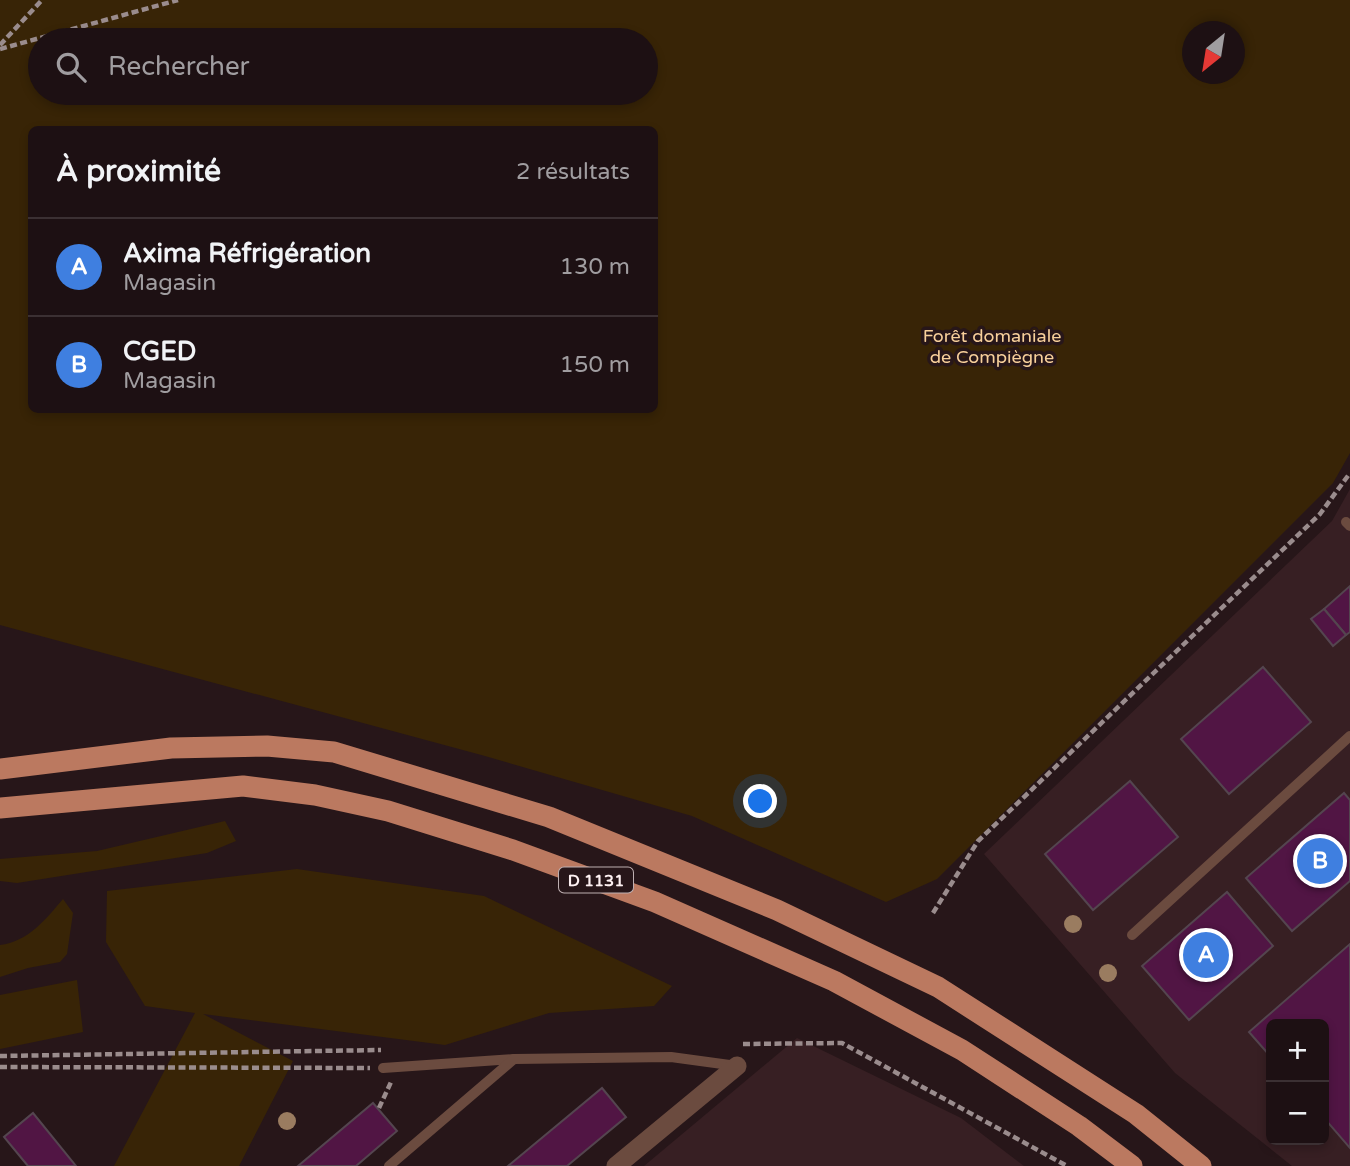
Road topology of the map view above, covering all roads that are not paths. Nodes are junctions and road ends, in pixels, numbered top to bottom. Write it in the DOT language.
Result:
graph roads {
  1 [pos="1350,736"];
  2 [pos="0,769"];
  3 [pos="0,808"];
  4 [pos="1132,935"];
  5 [pos="514,1059"];
  6 [pos="737,1066"];
  7 [pos="388,1067"];
  8 [pos="389,1166"];
  9 [pos="616,1166"];
  10 [pos="1132,1166"];
  11 [pos="1201,1166"];
  1 -- 4 [label="lane"];
  2 -- 11 [label="main road, D 1131"];
  3 -- 10 [label="main road, D 1131"];
  5 -- 6 [label="lane"];
  5 -- 7 [label="lane"];
  5 -- 8 [label="lane"];
  6 -- 9 [label="street"];
}
